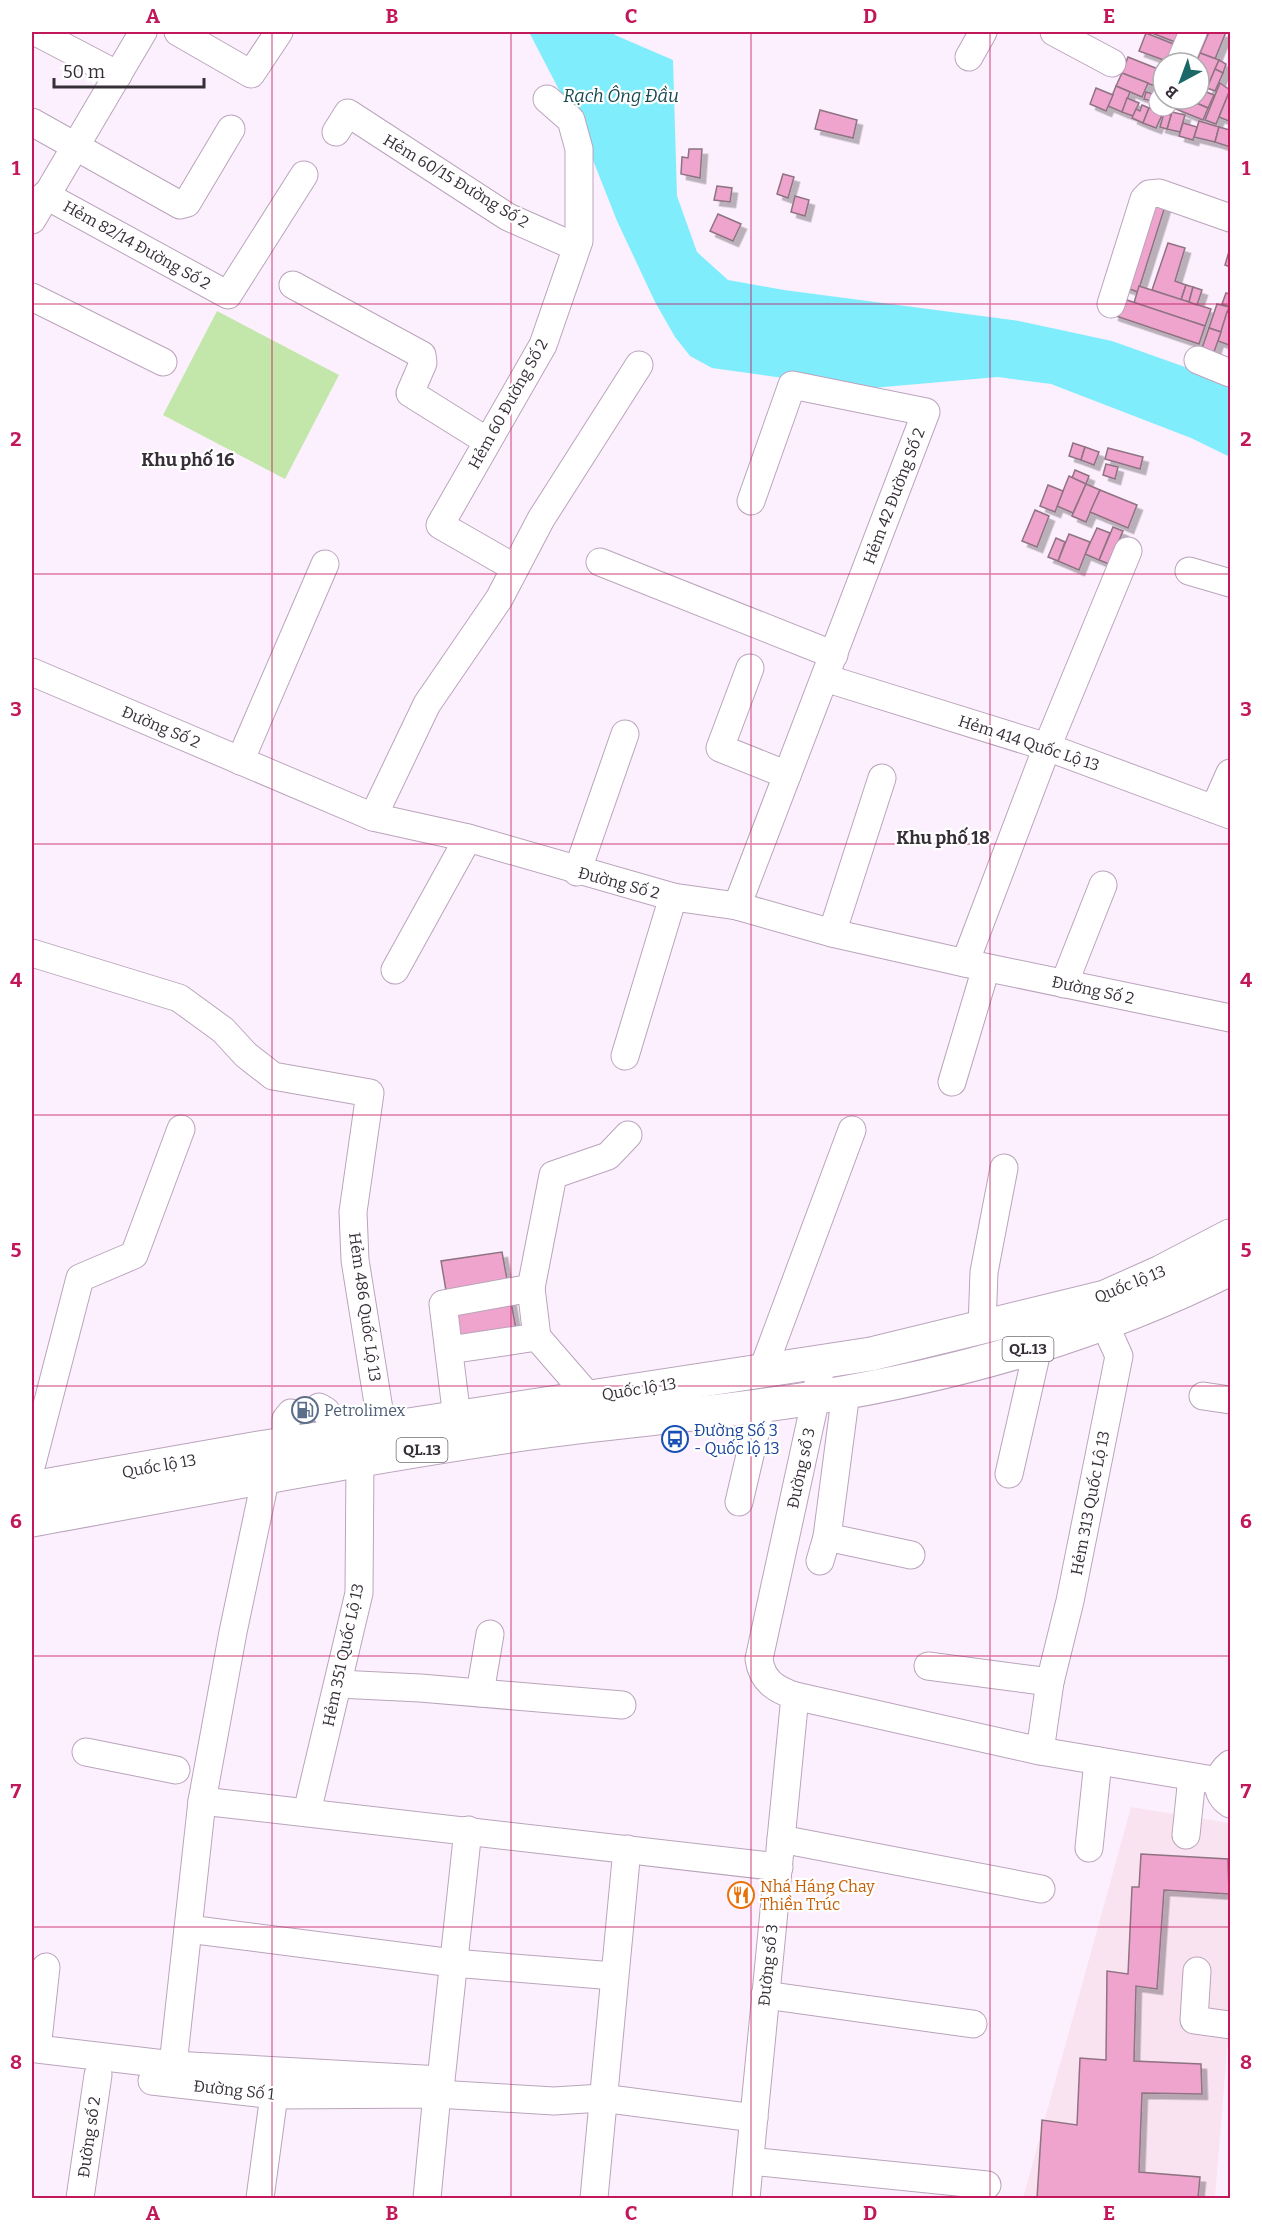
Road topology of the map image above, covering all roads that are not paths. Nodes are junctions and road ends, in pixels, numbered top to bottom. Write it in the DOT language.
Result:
graph roads {
  1 [pos="36,32"];
  2 [pos="143,32"];
  3 [pos="178,32"];
  4 [pos="279,32"];
  5 [pos="1054,32"];
  6 [pos="1193,32"];
  7 [pos="1185,51"];
  8 [pos="1112,63"];
  9 [pos="118,75"];
  10 [pos="547,99"];
  11 [pos="32,122"];
  12 [pos="231,129"];
  13 [pos="336,132"];
  14 [pos="75,149"];
  15 [pos="304,175"];
  16 [pos="45,195"];
  17 [pos="1230,218"];
  18 [pos="32,220"];
  19 [pos="576,247"];
  20 [pos="292,285"];
  21 [pos="32,297"];
  22 [pos="1111,304"];
  23 [pos="1197,360"];
  24 [pos="163,362"];
  25 [pos="639,365"];
  26 [pos="1230,373"];
  27 [pos="487,441"];
  28 [pos="751,501"];
  29 [pos="1128,552"];
  30 [pos="600,562"];
  31 [pos="325,564"];
  32 [pos="515,568"];
  33 [pos="1189,571"];
  34 [pos="1230,583"];
  35 [pos="829,667"];
  36 [pos="750,668"];
  37 [pos="32,672"];
  38 [pos="625,734"];
  39 [pos="1047,747"];
  40 [pos="240,761"];
  41 [pos="1230,773"];
  42 [pos="787,774"];
  43 [pos="882,778"];
  44 [pos="1222,812"];
  45 [pos="373,817"];
  46 [pos="468,838"];
  47 [pos="577,872"];
  48 [pos="1103,885"];
  49 [pos="673,897"];
  50 [pos="737,906"];
  51 [pos="832,933"];
  52 [pos="32,953"];
  53 [pos="976,966"];
  54 [pos="395,970"];
  55 [pos="1064,984"];
  56 [pos="1230,1018"];
  57 [pos="625,1056"];
  58 [pos="952,1082"];
  59 [pos="181,1129"];
  60 [pos="852,1130"];
  61 [pos="628,1135"];
  62 [pos="1004,1168"];
  63 [pos="1230,1236"];
  64 [pos="1229,1273"];
  65 [pos="531,1288"];
  66 [pos="1105,1325"];
  67 [pos="982,1327"];
  68 [pos="537,1337"];
  69 [pos="1038,1347"];
  70 [pos="449,1350"];
  71 [pos="820,1363"];
  72 [pos="762,1370"];
  73 [pos="831,1395"];
  74 [pos="1203,1396"];
  75 [pos="589,1397"];
  76 [pos="1230,1400"];
  77 [pos="762,1404"];
  78 [pos="319,1407"];
  79 [pos="457,1418"];
  80 [pos="382,1428"];
  81 [pos="337,1435"];
  82 [pos="360,1460"];
  83 [pos="32,1463"];
  84 [pos="1009,1474"];
  85 [pos="266,1476"];
  86 [pos="32,1488"];
  87 [pos="739,1503"];
  88 [pos="32,1520"];
  89 [pos="911,1556"];
  90 [pos="490,1634"];
  91 [pos="928,1666"];
  92 [pos="1050,1682"];
  93 [pos="338,1684"];
  94 [pos="480,1693"];
  95 [pos="795,1696"];
  96 [pos="622,1705"];
  97 [pos="1040,1751"];
  98 [pos="86,1752"];
  99 [pos="1098,1761"];
  100 [pos="193,1772"];
  101 [pos="1192,1777"];
  102 [pos="1226,1783"];
  103 [pos="202,1801"];
  104 [pos="307,1812"];
  105 [pos="468,1830"];
  106 [pos="1186,1835"];
  107 [pos="781,1839"];
  108 [pos="1089,1848"];
  109 [pos="627,1849"];
  110 [pos="778,1867"];
  111 [pos="1041,1888"];
  112 [pos="188,1929"];
  113 [pos="453,1963"];
  114 [pos="46,1966"];
  115 [pos="1197,1971"];
  116 [pos="614,1976"];
  117 [pos="765,1995"];
  118 [pos="974,2024"];
  119 [pos="1230,2025"];
  120 [pos="32,2065"];
  121 [pos="173,2065"];
  122 [pos="98,2075"];
  123 [pos="437,2094"];
  124 [pos="274,2095"];
  125 [pos="602,2098"];
  126 [pos="754,2118"];
  127 [pos="750,2162"];
  128 [pos="987,2185"];
  129 [pos="80,2199"];
  130 [pos="260,2199"];
  131 [pos="427,2199"];
  132 [pos="594,2199"];
  133 [pos="746,2199"];
  1 -- 9 [label="street"];
  2 -- 9 [label="street"];
  3 -- 4 [label="street"];
  5 -- 8 [label="street"];
  6 -- 7 [label="street"];
  9 -- 14 [label="street"];
  10 -- 19 [label="street, Hẻm 60 Đường Số 2"];
  11 -- 14 [label="street"];
  12 -- 14 [label="street"];
  13 -- 19 [label="street, Hẻm 60/15 Đường Số 2"];
  14 -- 16 [label="street"];
  15 -- 16 [label="street, Hẻm 82/14 Đường Số 2"];
  16 -- 18 [label="street"];
  17 -- 22 [label="street"];
  19 -- 27 [label="street, Hẻm 60 Đường Số 2"];
  20 -- 27 [label="street"];
  21 -- 24 [label="street"];
  23 -- 26 [label="street"];
  25 -- 32 [label="street"];
  27 -- 32 [label="street, Hẻm 60 Đường Số 2"];
  28 -- 35 [label="street, Hẻm 42 Đường Số 2"];
  29 -- 39 [label="street"];
  30 -- 35 [label="street"];
  31 -- 40 [label="street"];
  32 -- 45 [label="street"];
  33 -- 34 [label="street"];
  35 -- 39 [label="street, Hẻm 414 Quốc Lộ 13"];
  35 -- 42 [label="street, Hẻm 42 Đường Số 2"];
  36 -- 42 [label="street"];
  37 -- 40 [label="street, Đường Số 2"];
  38 -- 47 [label="street"];
  39 -- 44 [label="street, Hẻm 414 Quốc Lộ 13"];
  39 -- 53 [label="street"];
  40 -- 45 [label="street, Đường Số 2"];
  41 -- 44 [label="street"];
  42 -- 50 [label="street, Hẻm 42 Đường Số 2"];
  43 -- 51 [label="street"];
  45 -- 46 [label="street, Đường Số 2"];
  46 -- 47 [label="street, Đường Số 2"];
  46 -- 54 [label="street"];
  47 -- 49 [label="street, Đường Số 2"];
  48 -- 55 [label="street"];
  49 -- 50 [label="street, Đường Số 2"];
  49 -- 57 [label="street"];
  50 -- 51 [label="street, Đường Số 2"];
  51 -- 53 [label="street, Đường Số 2"];
  52 -- 80 [label="street, Hẻm 486 Quốc Lộ 13"];
  53 -- 55 [label="street, Đường Số 2"];
  53 -- 58 [label="street"];
  55 -- 56 [label="street, Đường Số 2"];
  59 -- 83 [label="street"];
  60 -- 72 [label="street"];
  61 -- 65 [label="street"];
  62 -- 67 [label="street"];
  63 -- 67 [label="highway, Quốc lộ 13 / QL.13"];
  64 -- 66 [label="highway, Quốc lộ 13 / QL.13"];
  65 -- 68 [label="street"];
  65 -- 70 [label="street"];
  66 -- 69 [label="highway, Quốc lộ 13 / QL.13"];
  66 -- 92 [label="street, Hẻm 313 Quốc Lộ 13"];
  67 -- 71 [label="highway, Quốc lộ 13 / QL.13"];
  68 -- 70 [label="street"];
  68 -- 75 [label="street"];
  69 -- 73 [label="highway, Quốc lộ 13 / QL.13"];
  69 -- 84 [label="street"];
  70 -- 79 [label="street"];
  71 -- 72 [label="highway, Quốc lộ 13 / QL.13"];
  71 -- 73 [label="street, Đường sổ 3"];
  72 -- 75 [label="highway, Quốc lộ 13 / QL.13"];
  73 -- 77 [label="highway, Quốc lộ 13 / QL.13"];
  73 -- 89 [label="street"];
  73 -- 95 [label="street, Đường sổ 3"];
  74 -- 76 [label="street"];
  75 -- 79 [label="highway, Quốc lộ 13 / QL.13"];
  77 -- 82 [label="highway, Quốc lộ 13 / QL.13"];
  77 -- 87 [label="street"];
  78 -- 81 [label="street"];
  79 -- 80 [label="highway, Quốc lộ 13 / QL.13"];
  80 -- 81 [label="highway, Quốc lộ 13 / QL.13"];
  81 -- 86 [label="highway, Quốc lộ 13 / QL.13"];
  82 -- 85 [label="highway, Quốc lộ 13 / QL.13"];
  82 -- 93 [label="street, Hẻm 351 Quốc Lộ 13"];
  85 -- 88 [label="highway, Quốc lộ 13 / QL.13"];
  85 -- 100 [label="street"];
  90 -- 94 [label="street"];
  91 -- 92 [label="street"];
  92 -- 97 [label="street, Hẻm 313 Quốc Lộ 13"];
  93 -- 94 [label="street"];
  93 -- 104 [label="street, Hẻm 351 Quốc Lộ 13"];
  94 -- 96 [label="street"];
  95 -- 97 [label="street, Đường sổ 3"];
  95 -- 107 [label="street, Đường sổ 3"];
  97 -- 99 [label="street, Đường sổ 3"];
  98 -- 100 [label="street"];
  99 -- 101 [label="street, Đường sổ 3"];
  99 -- 108 [label="street"];
  100 -- 103 [label="street"];
  101 -- 102 [label="street, Đường sổ 3"];
  101 -- 106 [label="street"];
  103 -- 104 [label="street"];
  103 -- 112 [label="street"];
  104 -- 105 [label="street"];
  105 -- 109 [label="street"];
  105 -- 113 [label="street"];
  107 -- 110 [label="street, Đường sổ 3"];
  107 -- 111 [label="street"];
  109 -- 110 [label="street"];
  109 -- 116 [label="street"];
  110 -- 117 [label="street, Đường sổ 3"];
  112 -- 113 [label="street"];
  112 -- 121 [label="street"];
  113 -- 116 [label="street"];
  113 -- 121 [label="street"];
  114 -- 121 [label="street"];
  115 -- 119 [label="street"];
  116 -- 125 [label="street"];
  117 -- 118 [label="street"];
  117 -- 126 [label="street, Đường sổ 3"];
  120 -- 122 [label="street, Đường Số 1"];
  122 -- 124 [label="street, Đường Số 1"];
  122 -- 129 [label="street, Đường số 2"];
  123 -- 124 [label="street, Đường Số 1"];
  123 -- 125 [label="street, Đường Số 1"];
  123 -- 131 [label="street"];
  124 -- 130 [label="street"];
  125 -- 126 [label="street"];
  125 -- 132 [label="street"];
  126 -- 127 [label="street, Đường sổ 3"];
  127 -- 128 [label="street"];
  127 -- 133 [label="street, Đường sổ 3"];
}
